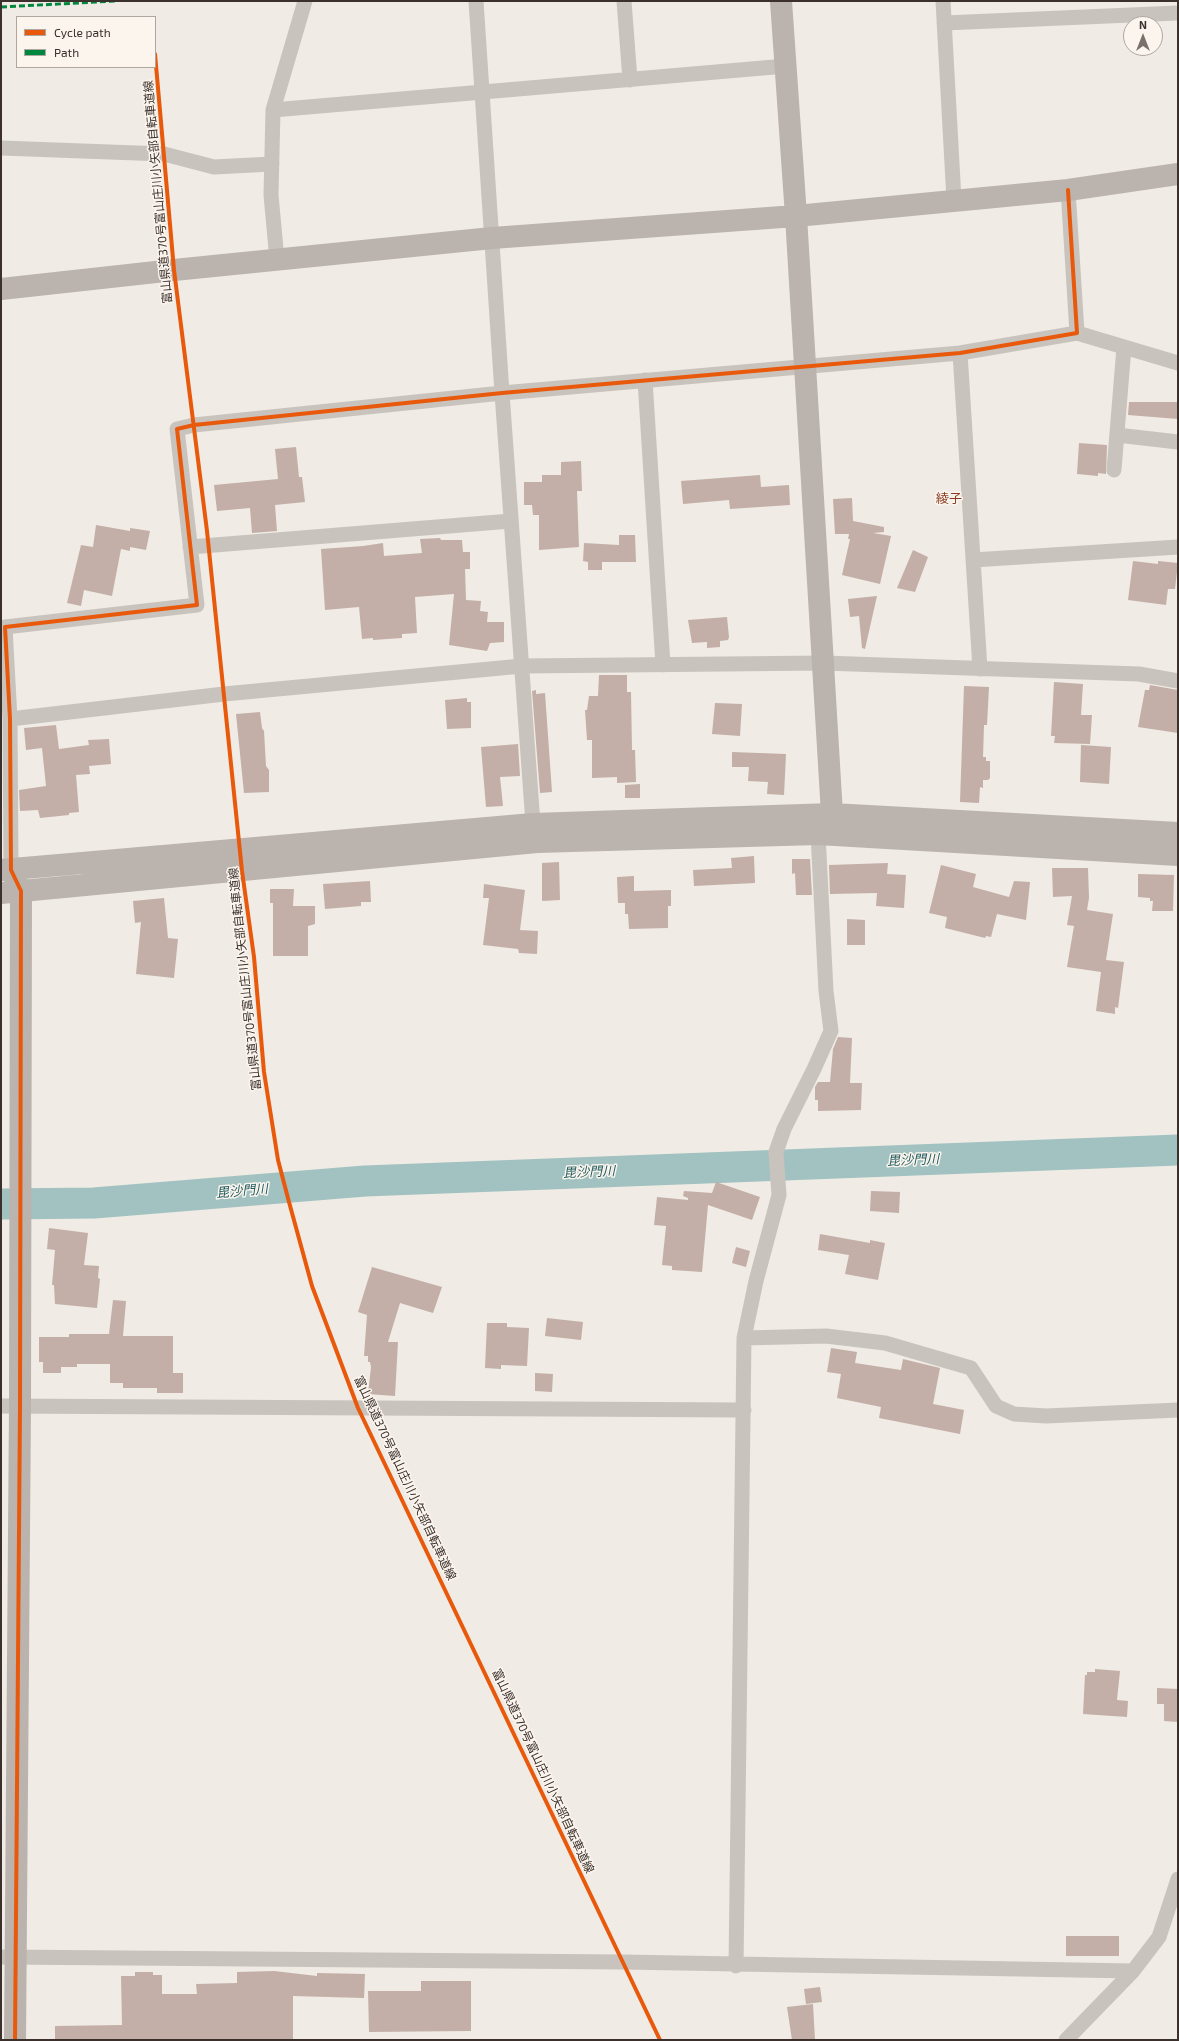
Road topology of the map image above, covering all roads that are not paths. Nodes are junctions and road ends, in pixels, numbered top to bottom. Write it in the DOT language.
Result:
graph roads {
  1 [pos="305,1"];
  2 [pos="476,1"];
  3 [pos="624,1"];
  4 [pos="781,1"];
  5 [pos="943,1"];
  6 [pos="1178,13"];
  7 [pos="944,23"];
  8 [pos="786,66"];
  9 [pos="630,80"];
  10 [pos="482,93"];
  11 [pos="273,110"];
  12 [pos="1,148"];
  13 [pos="272,164"];
  14 [pos="1178,174"];
  15 [pos="1068,190"];
  16 [pos="954,200"];
  17 [pos="796,216"];
  18 [pos="492,238"];
  19 [pos="277,260"];
  20 [pos="1,289"];
  21 [pos="1077,333"];
  22 [pos="1124,347"];
  23 [pos="960,353"];
  24 [pos="1178,363"];
  25 [pos="805,366"];
  26 [pos="645,380"];
  27 [pos="502,393"];
  28 [pos="1117,435"];
  29 [pos="1178,442"];
  30 [pos="1114,470"];
  31 [pos="511,521"];
  32 [pos="190,547"];
  33 [pos="1178,547"];
  34 [pos="974,560"];
  35 [pos="824,663"];
  36 [pos="663,664"];
  37 [pos="522,666"];
  38 [pos="980,668"];
  39 [pos="1178,681"];
  40 [pos="10,719"];
  41 [pos="832,814"];
  42 [pos="533,824"];
  43 [pos="1178,833"];
  44 [pos="818,834"];
  45 [pos="1178,855"];
  46 [pos="6,870"];
  47 [pos="11,892"];
  48 [pos="744,1338"];
  49 [pos="11,1406"];
  50 [pos="744,1410"];
  51 [pos="1178,1410"];
  52 [pos="1178,1879"];
  53 [pos="8,1957"];
  54 [pos="736,1966"];
  55 [pos="1133,1971"];
  56 [pos="15,2040"];
  57 [pos="1066,2040"];
  1 -- 11 [label="street"];
  2 -- 10 [label="street"];
  3 -- 9 [label="street"];
  4 -- 8 [label="street"];
  5 -- 7 [label="street"];
  6 -- 7 [label="street"];
  7 -- 16 [label="street"];
  8 -- 9 [label="street"];
  8 -- 17 [label="street"];
  9 -- 10 [label="street"];
  10 -- 11 [label="street"];
  10 -- 18 [label="street"];
  11 -- 13 [label="street"];
  12 -- 13 [label="street"];
  13 -- 19 [label="street"];
  14 -- 15 [label="street"];
  15 -- 16 [label="street"];
  15 -- 21 [label="street"];
  16 -- 17 [label="street"];
  17 -- 18 [label="street"];
  17 -- 25 [label="street"];
  18 -- 19 [label="street"];
  18 -- 27 [label="street"];
  19 -- 20 [label="street"];
  21 -- 22 [label="street"];
  21 -- 23 [label="street"];
  22 -- 24 [label="street"];
  22 -- 28 [label="street"];
  23 -- 25 [label="street"];
  23 -- 34 [label="street"];
  25 -- 26 [label="street"];
  25 -- 35 [label="street"];
  26 -- 27 [label="street"];
  26 -- 36 [label="street"];
  27 -- 31 [label="street"];
  27 -- 32 [label="street"];
  28 -- 29 [label="street"];
  28 -- 30 [label="street"];
  31 -- 32 [label="street"];
  31 -- 37 [label="street"];
  32 -- 40 [label="street"];
  33 -- 34 [label="street"];
  34 -- 38 [label="street"];
  35 -- 36 [label="street"];
  35 -- 38 [label="street"];
  35 -- 41 [label="street"];
  36 -- 37 [label="street"];
  37 -- 40 [label="street"];
  37 -- 42 [label="street"];
  38 -- 39 [label="street"];
  40 -- 46 [label="street"];
  41 -- 42 [label="street"];
  41 -- 43 [label="street"];
  41 -- 44 [label="street"];
  42 -- 46 [label="street"];
  44 -- 45 [label="street"];
  44 -- 47 [label="street"];
  44 -- 48 [label="street"];
  46 -- 47 [label="street"];
  47 -- 49 [label="street"];
  48 -- 50 [label="street"];
  48 -- 51 [label="street"];
  49 -- 50 [label="street"];
  49 -- 53 [label="street"];
  50 -- 54 [label="street"];
  52 -- 55 [label="street"];
  53 -- 54 [label="street"];
  53 -- 56 [label="street"];
  54 -- 55 [label="street"];
  55 -- 57 [label="street"];
}
